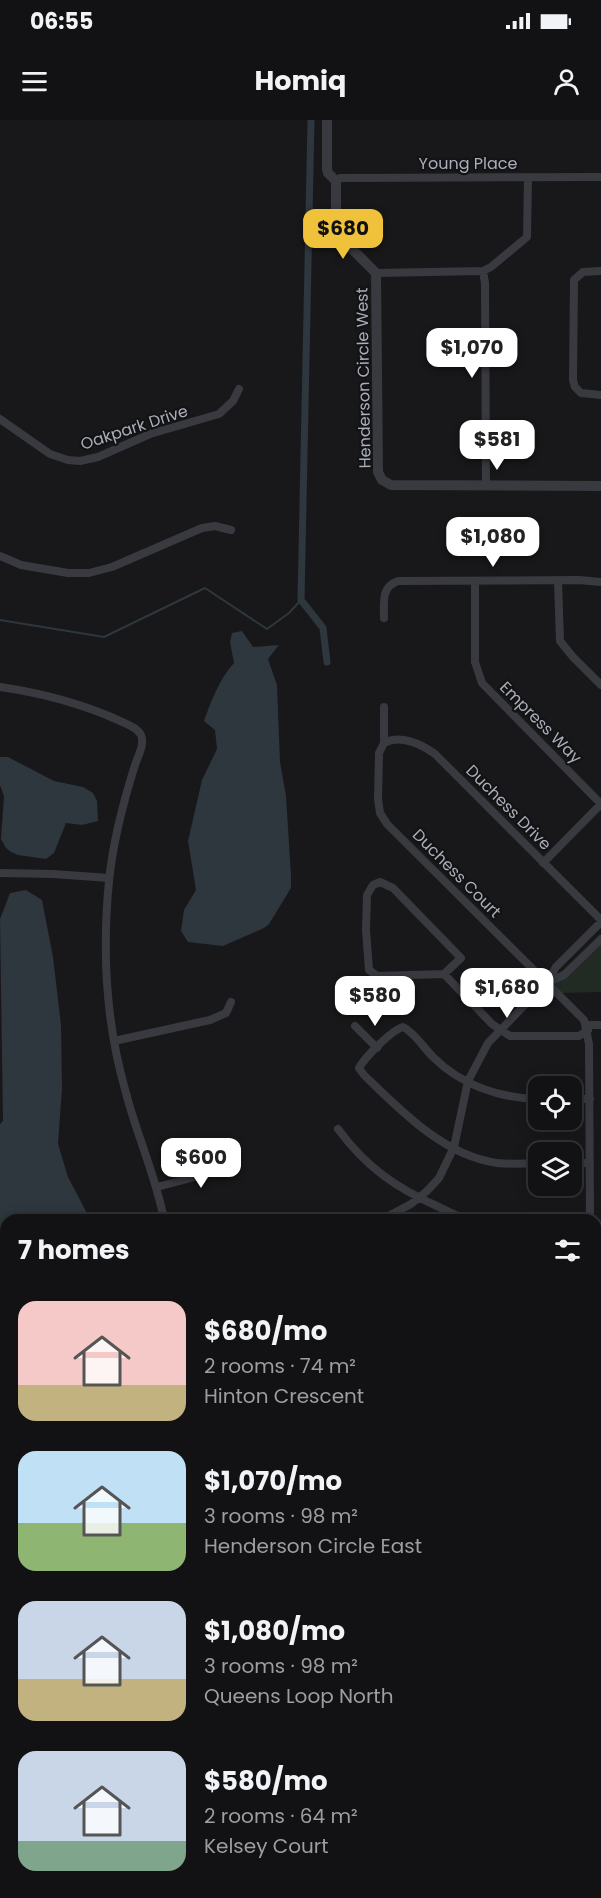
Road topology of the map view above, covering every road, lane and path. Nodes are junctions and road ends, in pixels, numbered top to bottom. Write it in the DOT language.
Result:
graph roads {
  1 [pos="327,120"];
  2 [pos="601,177"];
  3 [pos="528,178"];
  4 [pos="336,181"];
  5 [pos="483,271"];
  6 [pos="601,271"];
  7 [pos="376,273"];
  8 [pos="239,389"];
  9 [pos="601,395"];
  10 [pos="0,418"];
  11 [pos="486,485"];
  12 [pos="601,486"];
  13 [pos="231,530"];
  14 [pos="0,556"];
  15 [pos="475,581"];
  16 [pos="558,581"];
  17 [pos="601,582"];
  18 [pos="384,618"];
  19 [pos="601,685"];
  20 [pos="0,687"];
  21 [pos="384,707"];
  22 [pos="384,743"];
  23 [pos="601,804"];
  24 [pos="543,863"];
  25 [pos="0,873"];
  26 [pos="109,878"];
  27 [pos="601,921"];
  28 [pos="601,939"];
  29 [pos="444,974"];
  30 [pos="546,983"];
  31 [pos="231,1002"];
  32 [pos="601,1025"];
  33 [pos="355,1026"];
  34 [pos="587,1028"];
  35 [pos="501,1030"];
  36 [pos="114,1041"];
  37 [pos="377,1048"];
  38 [pos="468,1081"];
  39 [pos="528,1098"];
  40 [pos="582,1098"];
  41 [pos="590,1098"];
  42 [pos="338,1129"];
  43 [pos="454,1148"];
  44 [pos="582,1162"];
  45 [pos="590,1162"];
  46 [pos="528,1163"];
  47 [pos="236,1166"];
  48 [pos="157,1187"];
  49 [pos="418,1198"];
  50 [pos="163,1214"];
  51 [pos="391,1214"];
  52 [pos="453,1214"];
  53 [pos="594,1214"];
  1 -- 4 [label="street"];
  2 -- 3 [label="street, Young Place"];
  3 -- 4 [label="street, Young Place"];
  3 -- 5 [label="street"];
  4 -- 7 [label="street"];
  5 -- 7 [label="street"];
  5 -- 11 [label="street"];
  6 -- 9 [label="street"];
  7 -- 11 [label="street, Henderson Circle West"];
  8 -- 10 [label="street, Oakpark Drive"];
  11 -- 12 [label="street"];
  13 -- 14 [label="street"];
  15 -- 16 [label="street"];
  15 -- 18 [label="street"];
  15 -- 23 [label="street, Empress Way"];
  16 -- 17 [label="street"];
  16 -- 19 [label="street"];
  20 -- 26 [label="street"];
  21 -- 22 [label="street, Duchess Court"];
  22 -- 24 [label="street, Duchess Drive"];
  22 -- 30 [label="street, Duchess Court"];
  23 -- 24 [label="street"];
  24 -- 27 [label="street, Duchess Drive"];
  25 -- 26 [label="street"];
  26 -- 36 [label="street"];
  27 -- 30 [label="street"];
  28 -- 30 [label="street"];
  29 -- 29 [label="street"];
  29 -- 35 [label="street"];
  30 -- 34 [label="street, Duchess Court"];
  30 -- 35 [label="street"];
  31 -- 36 [label="street"];
  32 -- 34 [label="street"];
  33 -- 37 [label="street"];
  34 -- 35 [label="street"];
  34 -- 41 [label="street"];
  35 -- 38 [label="street"];
  36 -- 48 [label="street"];
  37 -- 38 [label="street"];
  37 -- 43 [label="street"];
  38 -- 39 [label="street"];
  38 -- 43 [label="street"];
  40 -- 41 [label="street"];
  41 -- 45 [label="street"];
  42 -- 49 [label="street"];
  43 -- 46 [label="street"];
  43 -- 49 [label="street"];
  44 -- 45 [label="street"];
  45 -- 53 [label="street"];
  47 -- 48 [label="street"];
  48 -- 50 [label="street"];
  49 -- 51 [label="street"];
  49 -- 52 [label="street"];
}
